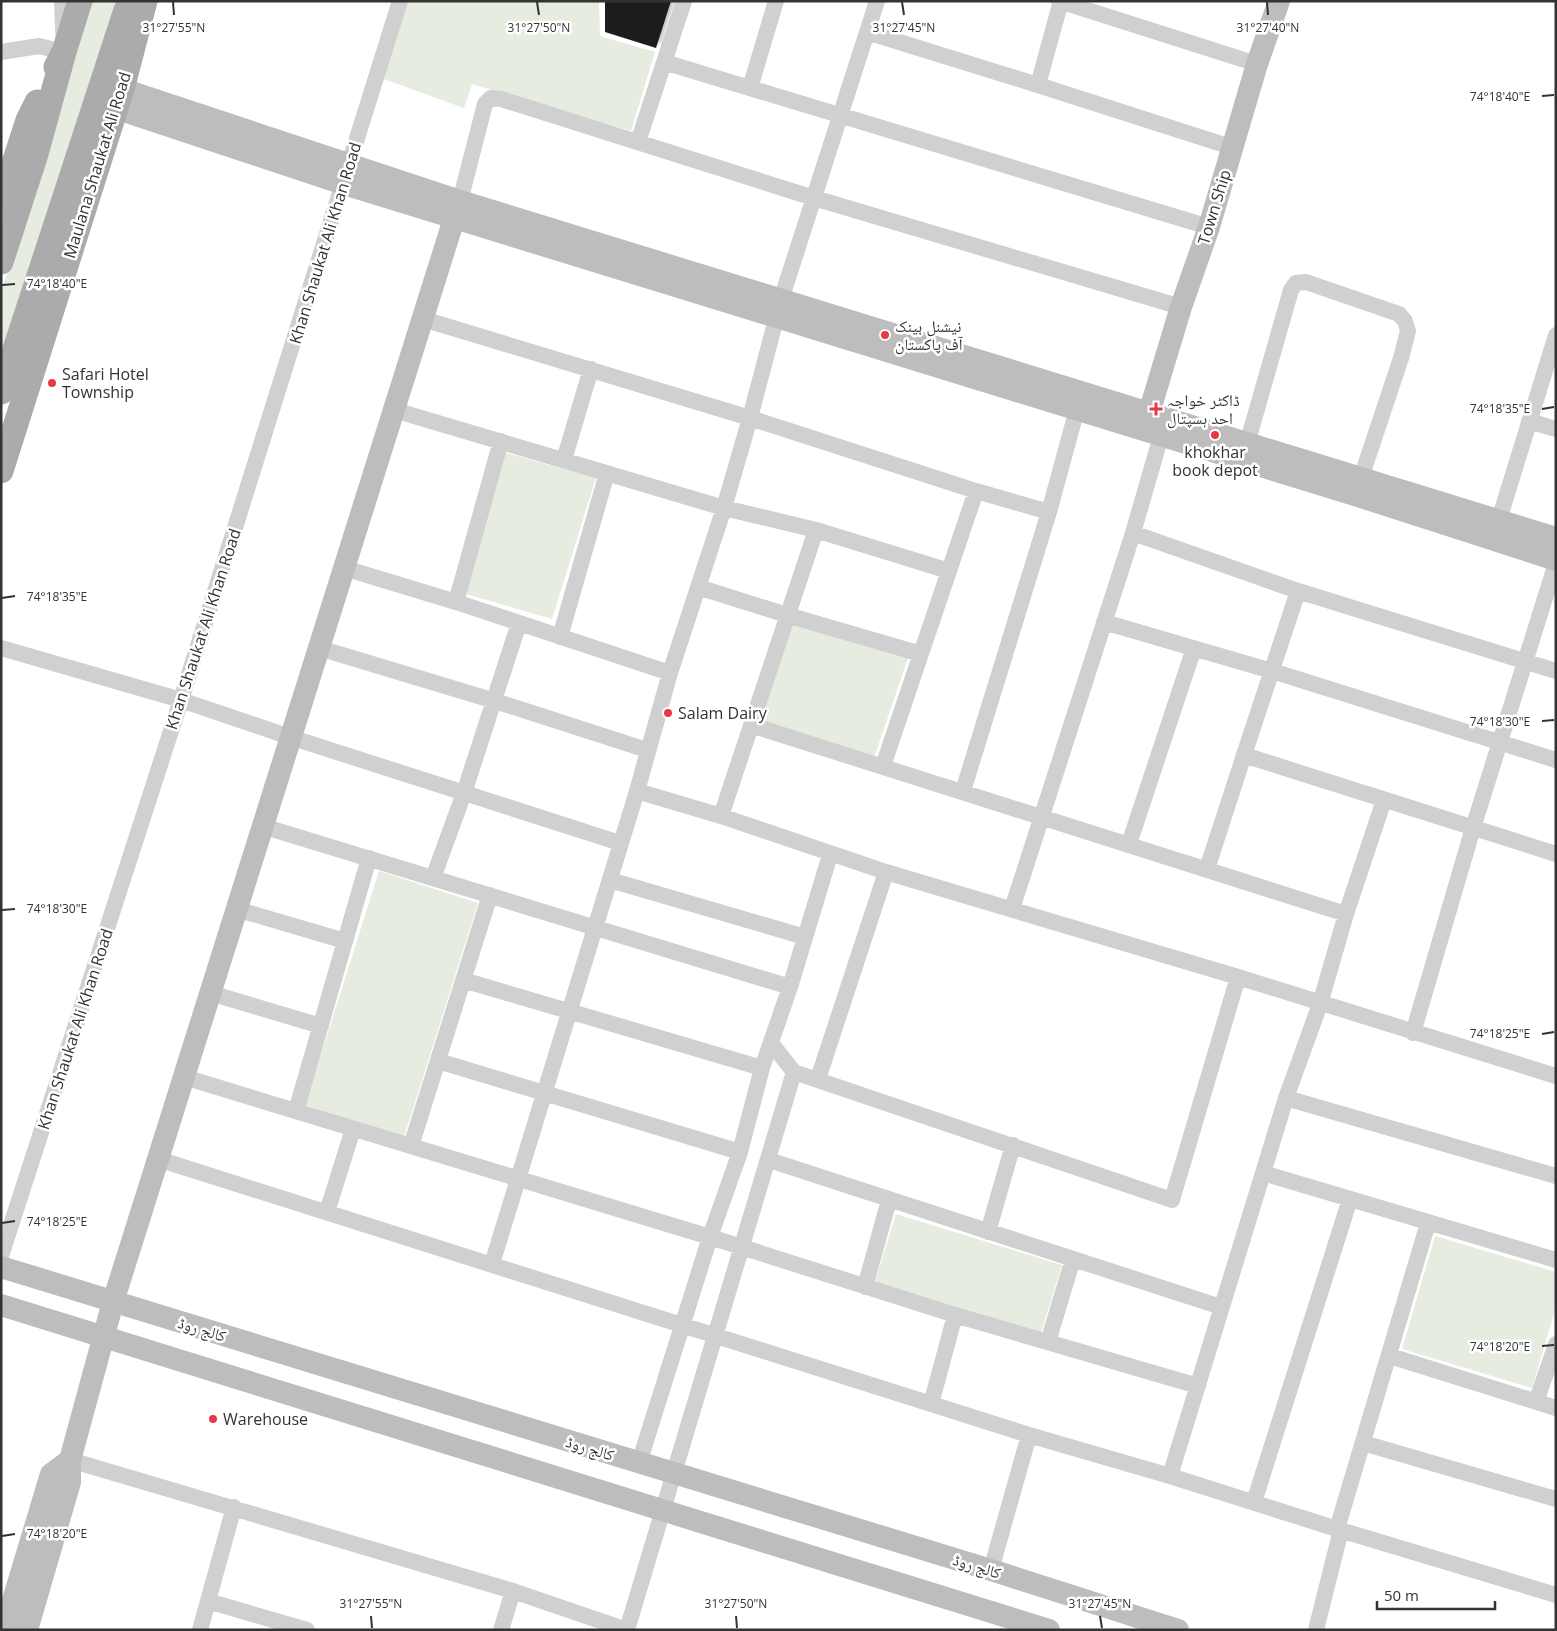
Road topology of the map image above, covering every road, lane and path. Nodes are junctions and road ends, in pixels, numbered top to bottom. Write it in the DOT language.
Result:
graph roads {
  1 [pos="62,1"];
  2 [pos="80,1"];
  3 [pos="129,1"];
  4 [pos="145,1"];
  5 [pos="400,1"];
  6 [pos="684,1"];
  7 [pos="776,1"];
  8 [pos="877,1"];
  9 [pos="1060,1"];
  10 [pos="1279,1"];
  11 [pos="867,32"];
  12 [pos="1,52"];
  13 [pos="64,52"];
  14 [pos="664,62"];
  15 [pos="1258,64"];
  16 [pos="1038,84"];
  17 [pos="750,88"];
  18 [pos="118,98"];
  19 [pos="840,116"];
  20 [pos="638,142"];
  21 [pos="1232,147"];
  22 [pos="347,174"];
  23 [pos="814,198"];
  24 [pos="1,203"];
  25 [pos="457,210"];
  26 [pos="1208,228"];
  27 [pos="1,262"];
  28 [pos="1181,307"];
  29 [pos="779,309"];
  30 [pos="423,319"];
  31 [pos="1556,335"];
  32 [pos="591,370"];
  33 [pos="1,392"];
  34 [pos="394,410"];
  35 [pos="1077,410"];
  36 [pos="1149,413"];
  37 [pos="750,418"];
  38 [pos="1529,421"];
  39 [pos="1556,429"];
  40 [pos="1161,436"];
  41 [pos="501,441"];
  42 [pos="1247,444"];
  43 [pos="564,460"];
  44 [pos="1,471"];
  45 [pos="607,473"];
  46 [pos="1361,478"];
  47 [pos="976,491"];
  48 [pos="724,508"];
  49 [pos="1049,512"];
  50 [pos="1499,520"];
  51 [pos="816,530"];
  52 [pos="1133,533"];
  53 [pos="1556,538"];
  54 [pos="1556,562"];
  55 [pos="344,568"];
  56 [pos="949,571"];
  57 [pos="698,586"];
  58 [pos="1298,591"];
  59 [pos="456,602"];
  60 [pos="787,615"];
  61 [pos="1104,622"];
  62 [pos="519,623"];
  63 [pos="560,637"];
  64 [pos="1,648"];
  65 [pos="319,648"];
  66 [pos="1194,648"];
  67 [pos="921,654"];
  68 [pos="1525,661"];
  69 [pos="1272,671"];
  70 [pos="1556,671"];
  71 [pos="670,674"];
  72 [pos="181,700"];
  73 [pos="495,701"];
  74 [pos="751,725"];
  75 [pos="290,737"];
  76 [pos="1500,744"];
  77 [pos="647,750"];
  78 [pos="1244,756"];
  79 [pos="1556,760"];
  80 [pos="883,766"];
  81 [pos="637,791"];
  82 [pos="963,791"];
  83 [pos="464,792"];
  84 [pos="1384,800"];
  85 [pos="721,816"];
  86 [pos="1042,816"];
  87 [pos="262,826"];
  88 [pos="1473,828"];
  89 [pos="620,843"];
  90 [pos="1129,844"];
  91 [pos="1556,854"];
  92 [pos="830,855"];
  93 [pos="369,858"];
  94 [pos="1207,869"];
  95 [pos="886,872"];
  96 [pos="432,878"];
  97 [pos="610,880"];
  98 [pos="490,895"];
  99 [pos="1012,909"];
  100 [pos="236,910"];
  101 [pos="1346,914"];
  102 [pos="596,927"];
  103 [pos="805,937"];
  104 [pos="345,941"];
  105 [pos="1238,978"];
  106 [pos="463,980"];
  107 [pos="790,987"];
  108 [pos="210,993"];
  109 [pos="1320,1004"];
  110 [pos="570,1011"];
  111 [pos="321,1026"];
  112 [pos="1413,1033"];
  113 [pos="771,1043"];
  114 [pos="438,1061"];
  115 [pos="762,1068"];
  116 [pos="794,1072"];
  117 [pos="1556,1076"];
  118 [pos="184,1078"];
  119 [pos="818,1079"];
  120 [pos="544,1093"];
  121 [pos="1286,1098"];
  122 [pos="296,1111"];
  123 [pos="353,1129"];
  124 [pos="1013,1145"];
  125 [pos="411,1146"];
  126 [pos="740,1152"];
  127 [pos="158,1159"];
  128 [pos="769,1160"];
  129 [pos="1263,1173"];
  130 [pos="1556,1176"];
  131 [pos="518,1179"];
  132 [pos="1350,1199"];
  133 [pos="890,1200"];
  134 [pos="327,1212"];
  135 [pos="1428,1223"];
  136 [pos="988,1232"];
  137 [pos="710,1236"];
  138 [pos="742,1247"];
  139 [pos="1,1256"];
  140 [pos="1073,1259"];
  141 [pos="1556,1260"];
  142 [pos="492,1264"];
  143 [pos="1,1267"];
  144 [pos="866,1286"];
  145 [pos="113,1302"];
  146 [pos="1,1305"];
  147 [pos="1221,1308"];
  148 [pos="955,1315"];
  149 [pos="682,1324"];
  150 [pos="715,1335"];
  151 [pos="104,1338"];
  152 [pos="1048,1342"];
  153 [pos="1556,1344"];
  154 [pos="1390,1356"];
  155 [pos="1198,1386"];
  156 [pos="1536,1402"];
  157 [pos="930,1404"];
  158 [pos="1556,1408"];
  159 [pos="1029,1435"];
  160 [pos="1363,1443"];
  161 [pos="70,1460"];
  162 [pos="639,1463"];
  163 [pos="674,1473"];
  164 [pos="1170,1476"];
  165 [pos="1556,1499"];
  166 [pos="1254,1502"];
  167 [pos="234,1507"];
  168 [pos="661,1511"];
  169 [pos="1339,1530"];
  170 [pos="991,1570"];
  171 [pos="513,1591"];
  172 [pos="1556,1595"];
  173 [pos="208,1601"];
  174 [pos="4,1630"];
  175 [pos="27,1630"];
  176 [pos="200,1630"];
  177 [pos="307,1630"];
  178 [pos="501,1630"];
  179 [pos="627,1630"];
  180 [pos="1049,1630"];
  181 [pos="1178,1630"];
  182 [pos="1316,1630"];
  1 -- 13 [label="street"];
  2 -- 13 [label="main road"];
  3 -- 33 [label="main road"];
  4 -- 18 [label="main road, Maulana Shaukat Ali Road"];
  5 -- 22 [label="street, Khan Shaukat Ali Khan Road"];
  6 -- 14 [label="street"];
  7 -- 17 [label="street"];
  8 -- 11 [label="street"];
  9 -- 15 [label="street"];
  9 -- 16 [label="street"];
  10 -- 15 [label="main road, Town Ship"];
  11 -- 16 [label="street"];
  11 -- 19 [label="street"];
  12 -- 13 [label="street"];
  13 -- 24 [label="main road"];
  13 -- 27 [label="main road"];
  14 -- 17 [label="street"];
  14 -- 20 [label="street"];
  15 -- 21 [label="main road, Town Ship"];
  16 -- 21 [label="street"];
  17 -- 19 [label="street"];
  18 -- 22 [label="main road"];
  18 -- 44 [label="main road, Maulana Shaukat Ali Road"];
  19 -- 23 [label="street"];
  19 -- 26 [label="street"];
  20 -- 23 [label="street"];
  20 -- 25 [label="street"];
  21 -- 26 [label="main road, Town Ship"];
  22 -- 25 [label="main road"];
  22 -- 72 [label="street, Khan Shaukat Ali Khan Road"];
  23 -- 28 [label="street"];
  23 -- 29 [label="street"];
  25 -- 29 [label="main road"];
  25 -- 30 [label="main road"];
  26 -- 28 [label="main road, Town Ship"];
  28 -- 36 [label="main road, Town Ship"];
  29 -- 35 [label="main road"];
  29 -- 36 [label="main road"];
  29 -- 37 [label="street"];
  30 -- 32 [label="street"];
  30 -- 34 [label="main road"];
  31 -- 38 [label="street"];
  32 -- 37 [label="street"];
  32 -- 43 [label="street"];
  34 -- 41 [label="street"];
  34 -- 55 [label="main road"];
  35 -- 40 [label="main road"];
  35 -- 49 [label="street"];
  36 -- 42 [label="main road"];
  37 -- 47 [label="street"];
  37 -- 48 [label="street"];
  38 -- 39 [label="street"];
  38 -- 50 [label="street"];
  40 -- 52 [label="street"];
  40 -- 54 [label="main road"];
  41 -- 43 [label="street"];
  41 -- 59 [label="street"];
  42 -- 46 [label="main road"];
  42 -- 46 [label="street"];
  43 -- 45 [label="street"];
  45 -- 48 [label="street"];
  45 -- 63 [label="street"];
  46 -- 50 [label="main road"];
  47 -- 49 [label="street"];
  47 -- 56 [label="street"];
  48 -- 51 [label="street"];
  48 -- 57 [label="street"];
  49 -- 82 [label="street"];
  50 -- 53 [label="main road"];
  51 -- 56 [label="street"];
  51 -- 60 [label="street"];
  52 -- 58 [label="street"];
  52 -- 61 [label="street"];
  54 -- 68 [label="street"];
  55 -- 59 [label="street"];
  55 -- 65 [label="main road"];
  56 -- 67 [label="street"];
  57 -- 60 [label="street"];
  57 -- 71 [label="street"];
  58 -- 68 [label="street"];
  58 -- 69 [label="street"];
  59 -- 62 [label="street"];
  60 -- 67 [label="street"];
  60 -- 74 [label="street"];
  61 -- 66 [label="street"];
  61 -- 86 [label="street"];
  62 -- 63 [label="street"];
  62 -- 73 [label="street"];
  63 -- 71 [label="street"];
  64 -- 72 [label="street"];
  65 -- 73 [label="street"];
  65 -- 75 [label="main road"];
  66 -- 69 [label="street"];
  66 -- 90 [label="street"];
  67 -- 80 [label="street"];
  68 -- 70 [label="street"];
  68 -- 76 [label="street"];
  69 -- 76 [label="street"];
  69 -- 78 [label="street"];
  71 -- 77 [label="street"];
  72 -- 75 [label="street"];
  72 -- 139 [label="street, Khan Shaukat Ali Khan Road"];
  73 -- 77 [label="street"];
  73 -- 83 [label="street"];
  74 -- 80 [label="street"];
  74 -- 85 [label="street"];
  75 -- 83 [label="street"];
  75 -- 87 [label="main road"];
  76 -- 79 [label="street"];
  76 -- 88 [label="street"];
  77 -- 81 [label="street"];
  78 -- 84 [label="street"];
  78 -- 94 [label="street"];
  80 -- 82 [label="street"];
  81 -- 85 [label="street"];
  81 -- 89 [label="street"];
  82 -- 86 [label="street"];
  83 -- 89 [label="street"];
  83 -- 96 [label="street"];
  84 -- 88 [label="street"];
  84 -- 101 [label="street"];
  85 -- 92 [label="street"];
  86 -- 90 [label="street"];
  86 -- 99 [label="street"];
  87 -- 93 [label="street"];
  87 -- 100 [label="main road"];
  88 -- 91 [label="street"];
  88 -- 112 [label="street"];
  89 -- 97 [label="street"];
  90 -- 94 [label="street"];
  92 -- 95 [label="street"];
  92 -- 103 [label="street"];
  93 -- 96 [label="street"];
  93 -- 104 [label="street"];
  94 -- 101 [label="street"];
  95 -- 99 [label="street"];
  95 -- 119 [label="street"];
  96 -- 98 [label="street"];
  97 -- 102 [label="street"];
  97 -- 103 [label="street"];
  98 -- 102 [label="street"];
  98 -- 106 [label="street"];
  99 -- 105 [label="street"];
  100 -- 104 [label="street"];
  100 -- 108 [label="main road"];
  101 -- 109 [label="street"];
  102 -- 107 [label="street"];
  102 -- 110 [label="street"];
  103 -- 107 [label="street"];
  104 -- 111 [label="street"];
  105 -- 109 [label="street"];
  105 -- 124 [label="street"];
  106 -- 110 [label="street"];
  106 -- 114 [label="street"];
  107 -- 113 [label="street"];
  108 -- 111 [label="street"];
  108 -- 118 [label="main road"];
  109 -- 112 [label="street"];
  109 -- 121 [label="street"];
  110 -- 115 [label="street"];
  110 -- 120 [label="street"];
  111 -- 122 [label="street"];
  112 -- 117 [label="street"];
  113 -- 115 [label="street"];
  113 -- 116 [label="street"];
  114 -- 120 [label="street"];
  114 -- 125 [label="street"];
  115 -- 126 [label="street"];
  116 -- 119 [label="street"];
  116 -- 128 [label="street"];
  118 -- 122 [label="street"];
  118 -- 127 [label="main road"];
  119 -- 124 [label="street"];
  120 -- 126 [label="street"];
  120 -- 131 [label="street"];
  121 -- 129 [label="street"];
  121 -- 130 [label="street"];
  122 -- 123 [label="street"];
  123 -- 125 [label="street"];
  123 -- 134 [label="street"];
  124 -- 136 [label="street"];
  125 -- 131 [label="street"];
  126 -- 137 [label="street"];
  127 -- 134 [label="street"];
  127 -- 145 [label="main road"];
  128 -- 133 [label="street"];
  128 -- 138 [label="street"];
  129 -- 132 [label="street"];
  129 -- 147 [label="street"];
  131 -- 137 [label="street"];
  131 -- 142 [label="street"];
  132 -- 135 [label="street"];
  132 -- 166 [label="street"];
  133 -- 136 [label="street"];
  133 -- 144 [label="street"];
  134 -- 142 [label="street"];
  135 -- 141 [label="street"];
  135 -- 154 [label="street"];
  136 -- 140 [label="street"];
  137 -- 138 [label="street"];
  137 -- 149 [label="street"];
  138 -- 144 [label="street"];
  138 -- 150 [label="street"];
  140 -- 147 [label="street"];
  140 -- 152 [label="street"];
  142 -- 149 [label="street"];
  143 -- 145 [label="main road, کالج روڈ"];
  144 -- 148 [label="street"];
  145 -- 151 [label="main road"];
  145 -- 162 [label="main road, کالج روڈ"];
  146 -- 151 [label="main road"];
  147 -- 155 [label="street"];
  148 -- 152 [label="street"];
  148 -- 157 [label="street"];
  149 -- 150 [label="street"];
  149 -- 162 [label="street"];
  150 -- 157 [label="street"];
  150 -- 163 [label="street"];
  151 -- 161 [label="main road"];
  151 -- 168 [label="main road"];
  152 -- 155 [label="street"];
  153 -- 156 [label="street"];
  154 -- 156 [label="street"];
  154 -- 160 [label="street"];
  155 -- 164 [label="street"];
  156 -- 158 [label="street"];
  157 -- 159 [label="street"];
  159 -- 164 [label="street"];
  159 -- 170 [label="street"];
  160 -- 165 [label="street"];
  160 -- 169 [label="street"];
  161 -- 167 [label="street"];
  161 -- 174 [label="main road"];
  161 -- 175 [label="main road"];
  162 -- 163 [label="main road, کالج روڈ"];
  163 -- 168 [label="street"];
  163 -- 170 [label="main road, کالج روڈ"];
  164 -- 166 [label="street"];
  166 -- 169 [label="street"];
  167 -- 171 [label="street"];
  167 -- 173 [label="street"];
  168 -- 179 [label="street"];
  168 -- 180 [label="main road"];
  169 -- 172 [label="street"];
  169 -- 182 [label="street"];
  170 -- 181 [label="main road, کالج روڈ"];
  171 -- 178 [label="street"];
  171 -- 179 [label="street"];
  173 -- 176 [label="street"];
  173 -- 177 [label="street"];
}
